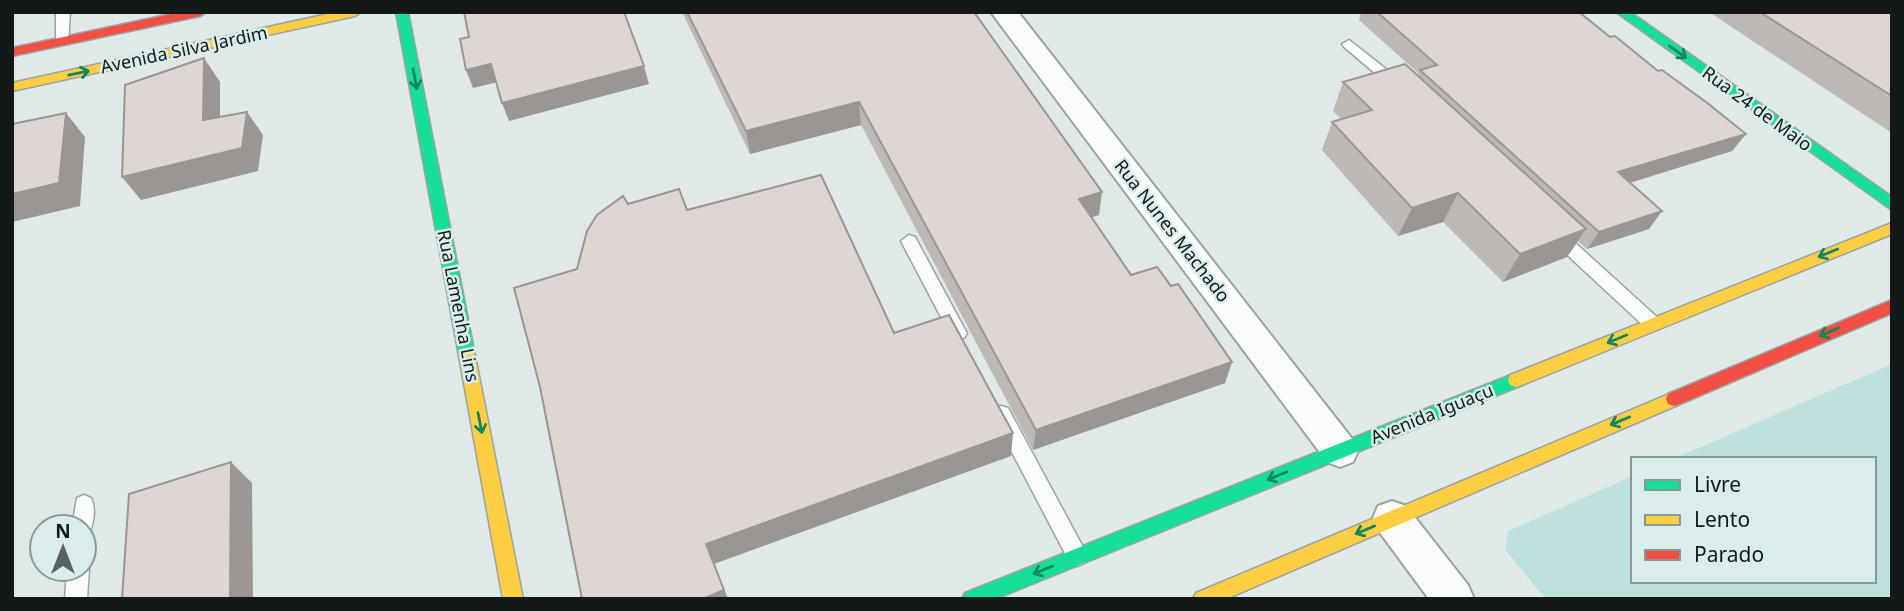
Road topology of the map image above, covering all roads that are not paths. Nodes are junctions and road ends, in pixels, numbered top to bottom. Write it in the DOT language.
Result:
graph roads {
  1 [pos="62,12"];
  2 [pos="200,12"];
  3 [pos="355,12"];
  4 [pos="402,12"];
  5 [pos="1004,12"];
  6 [pos="1622,12"];
  7 [pos="62,41"];
  8 [pos="1349,44"];
  9 [pos="12,52"];
  10 [pos="12,87"];
  11 [pos="1413,100"];
  12 [pos="1892,205"];
  13 [pos="1542,221"];
  14 [pos="1892,228"];
  15 [pos="909,241"];
  16 [pos="1892,306"];
  17 [pos="1653,324"];
  18 [pos="967,350"];
  19 [pos="993,398"];
  20 [pos="1340,450"];
  21 [pos="84,504"];
  22 [pos="83,513"];
  23 [pos="1392,518"];
  24 [pos="1077,556"];
  25 [pos="1064,578"];
  26 [pos="513,599"];
  27 [pos="972,599"];
  28 [pos="1203,599"];
  29 [pos="1454,599"];
  1 -- 7 [label="lane"];
  2 -- 7 [label="main road, Avenida Silva Jardim"];
  10 -- 3 [label="main road, Avenida Silva Jardim, one-way"];
  4 -- 26 [label="main road, Rua Lamenha Lins, one-way"];
  5 -- 20 [label="street, Rua Nunes Machado"];
  6 -- 12 [label="main road, Rua 24 de Maio, one-way"];
  7 -- 9 [label="main road, Avenida Silva Jardim"];
  8 -- 11 [label="lane"];
  13 -- 17 [label="lane"];
  14 -- 17 [label="main road, Avenida Iguaçu, one-way"];
  15 -- 18 [label="lane"];
  16 -- 23 [label="main road, one-way"];
  17 -- 20 [label="main road, Avenida Iguaçu, one-way"];
  19 -- 24 [label="lane"];
  20 -- 24 [label="main road, Avenida Iguaçu, one-way"];
  21 -- 22 [label="lane"];
  23 -- 28 [label="main road, one-way"];
  23 -- 29 [label="street"];
  24 -- 25 [label="main road"];
  24 -- 27 [label="main road, Avenida Iguaçu, one-way"];
}
